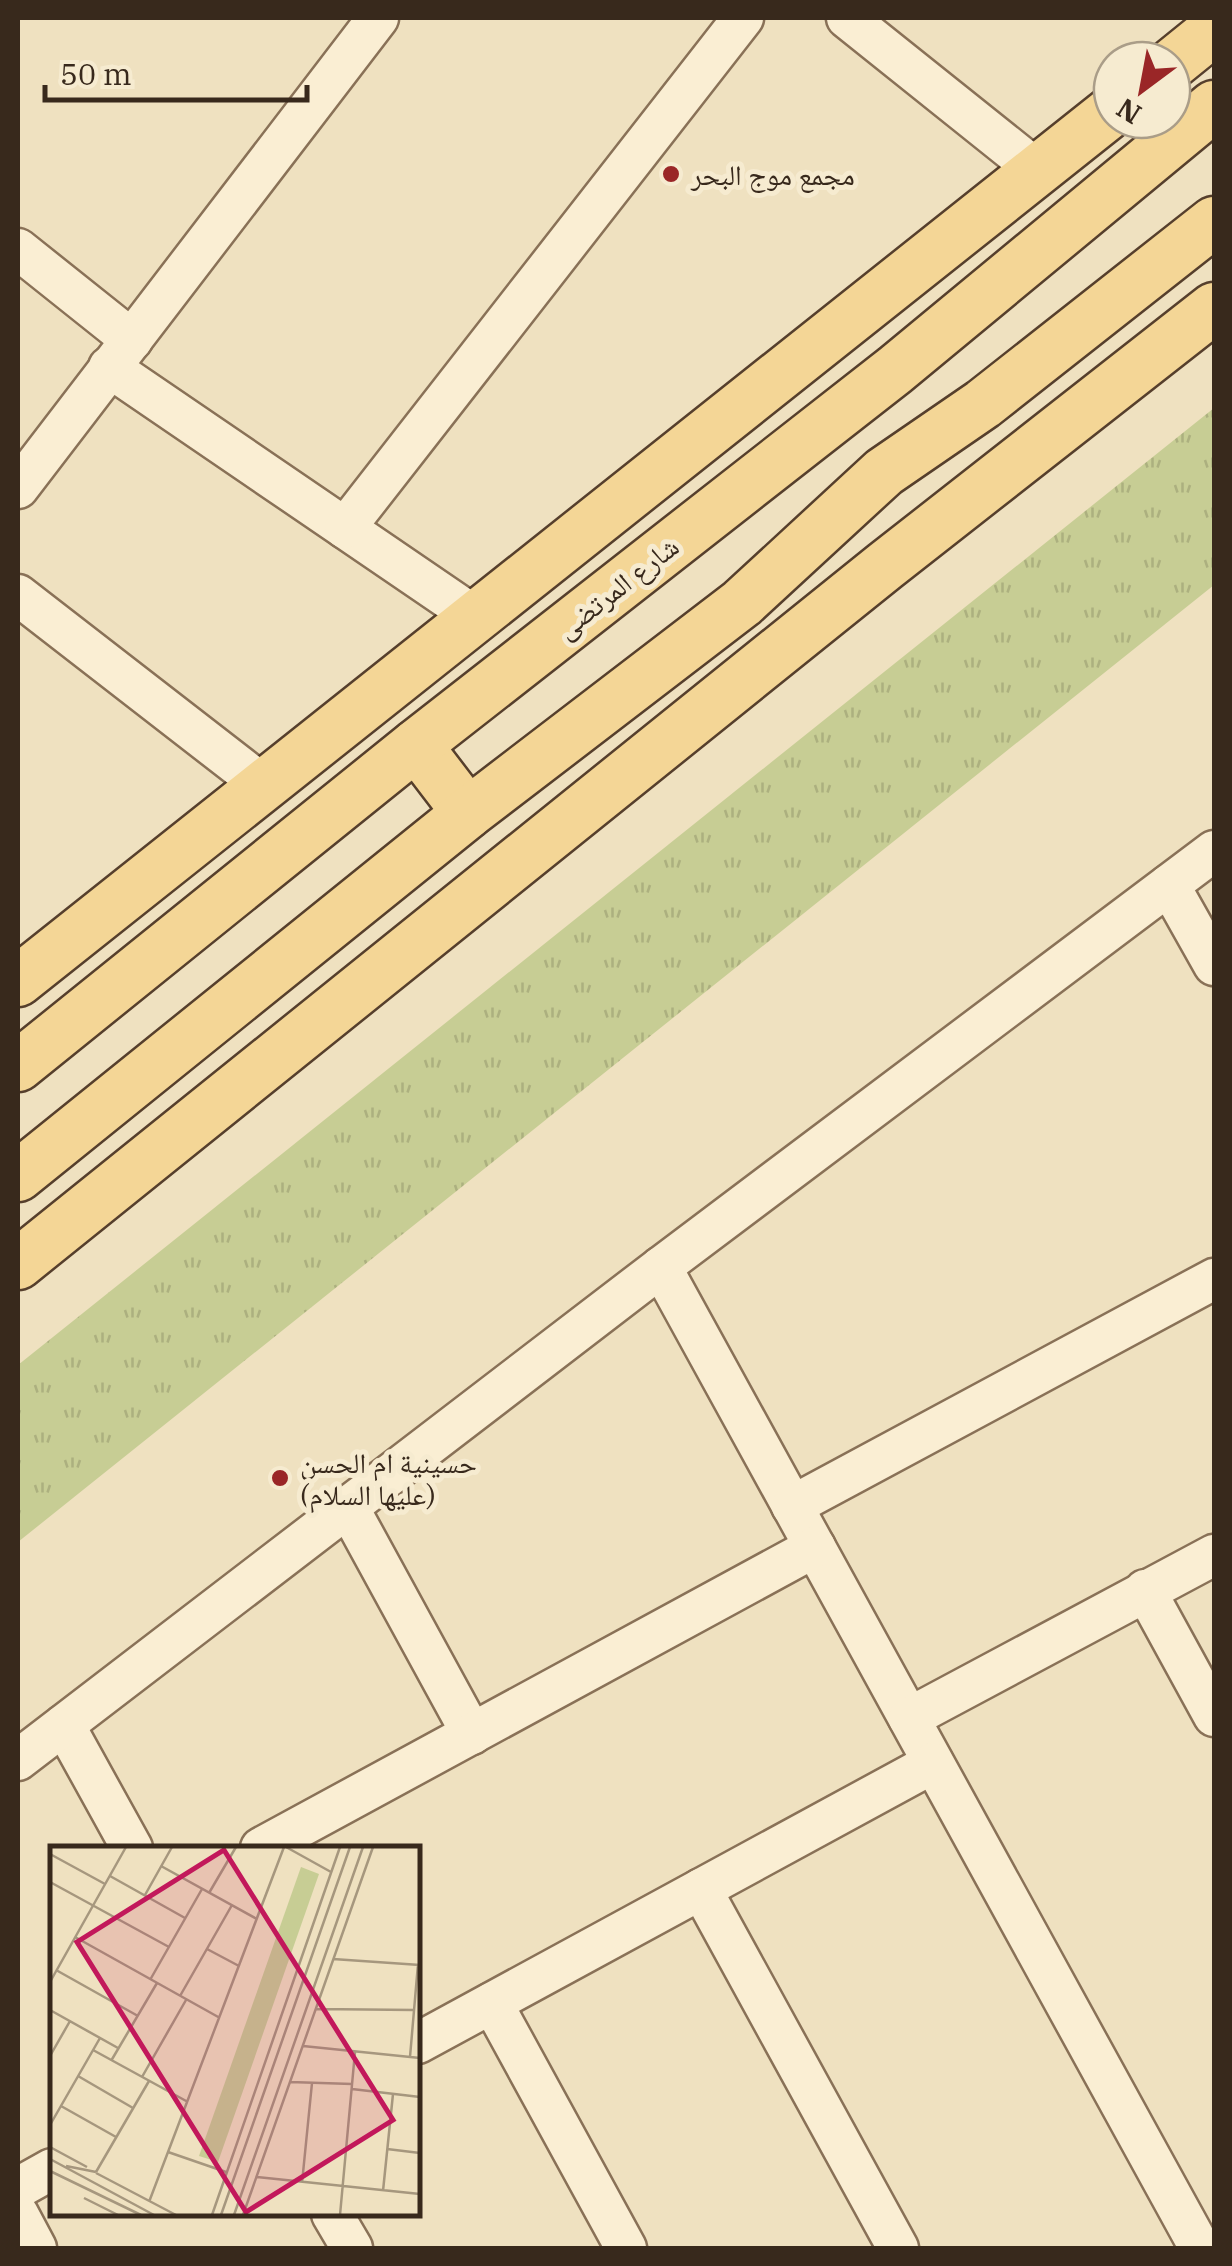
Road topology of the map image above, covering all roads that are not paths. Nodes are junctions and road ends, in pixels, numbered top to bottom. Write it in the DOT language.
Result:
graph roads {
  1 [pos="378,18"];
  2 [pos="743,18"];
  3 [pos="847,18"];
  4 [pos="1214,30"];
  5 [pos="1192,48"];
  6 [pos="1214,106"];
  7 [pos="1092,127"];
  8 [pos="1036,170"];
  9 [pos="1214,222"];
  10 [pos="18,250"];
  11 [pos="852,316"];
  12 [pos="1212,316"];
  13 [pos="120,354"];
  14 [pos="896,370"];
  15 [pos="18,488"];
  16 [pos="841,510"];
  17 [pos="344,528"];
  18 [pos="886,566"];
  19 [pos="18,595"];
  20 [pos="474,616"];
  21 [pos="416,745"];
  22 [pos="262,785"];
  23 [pos="468,813"];
  24 [pos="1214,851"];
  25 [pos="1169,886"];
  26 [pos="27,960"];
  27 [pos="1214,965"];
  28 [pos="18,1066"];
  29 [pos="18,1176"];
  30 [pos="18,1264"];
  31 [pos="661,1267"];
  32 [pos="1214,1279"];
  33 [pos="792,1506"];
  34 [pos="348,1507"];
  35 [pos="814,1548"];
  36 [pos="1214,1555"];
  37 [pos="1146,1590"];
  38 [pos="1214,1716"];
  39 [pos="908,1718"];
  40 [pos="64,1725"];
  41 [pos="472,1734"];
  42 [pos="18,1760"];
  43 [pos="933,1763"];
  44 [pos="131,1846"];
  45 [pos="265,1846"];
  46 [pos="700,1889"];
  47 [pos="492,2003"];
  48 [pos="420,2042"];
  49 [pos="50,2171"];
  50 [pos="18,2188"];
  51 [pos="18,2214"];
  52 [pos="333,2216"];
  53 [pos="36,2248"];
  54 [pos="352,2248"];
  55 [pos="626,2248"];
  56 [pos="898,2248"];
  57 [pos="1200,2248"];
  1 -- 13 [label="street"];
  2 -- 17 [label="street"];
  3 -- 8 [label="street"];
  4 -- 5 [label="main road"];
  6 -- 14 [label="main road, شارع المرتضى"];
  7 -- 8 [label="main road"];
  8 -- 11 [label="main road"];
  9 -- 16 [label="main road"];
  10 -- 13 [label="street"];
  11 -- 14 [label="main road"];
  11 -- 20 [label="main road"];
  12 -- 18 [label="main road"];
  13 -- 15 [label="street"];
  13 -- 17 [label="street"];
  14 -- 21 [label="main road, شارع المرتضى"];
  16 -- 18 [label="main road"];
  16 -- 23 [label="main road"];
  17 -- 20 [label="street"];
  18 -- 30 [label="main road"];
  19 -- 22 [label="street"];
  20 -- 22 [label="main road"];
  21 -- 23 [label="main road"];
  21 -- 28 [label="main road, شارع المرتضى"];
  22 -- 26 [label="main road"];
  23 -- 29 [label="main road"];
  24 -- 25 [label="street"];
  25 -- 27 [label="street"];
  25 -- 31 [label="street"];
  31 -- 33 [label="street"];
  31 -- 34 [label="street"];
  32 -- 33 [label="street"];
  33 -- 35 [label="street"];
  34 -- 40 [label="street"];
  34 -- 41 [label="street"];
  35 -- 39 [label="street"];
  35 -- 41 [label="street"];
  36 -- 37 [label="street"];
  37 -- 38 [label="street"];
  37 -- 39 [label="street"];
  39 -- 43 [label="street"];
  40 -- 42 [label="street"];
  40 -- 44 [label="street"];
  41 -- 45 [label="street"];
  43 -- 46 [label="street"];
  43 -- 57 [label="street"];
  46 -- 47 [label="street"];
  46 -- 56 [label="street"];
  47 -- 48 [label="street"];
  47 -- 55 [label="street"];
  49 -- 50 [label="street"];
  51 -- 53 [label="street"];
  52 -- 54 [label="street"];
}
